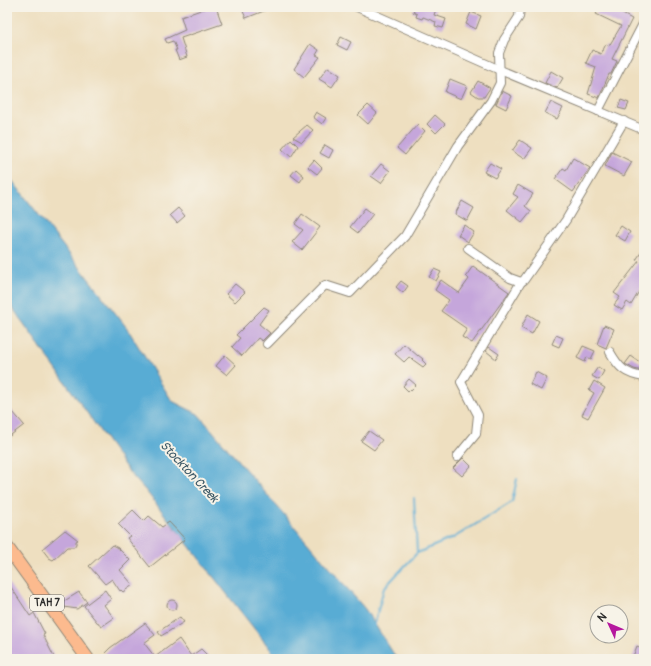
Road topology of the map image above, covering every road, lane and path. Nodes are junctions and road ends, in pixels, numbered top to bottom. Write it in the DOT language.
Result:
graph roads {
  1 [pos="357,7"];
  2 [pos="520,7"];
  3 [pos="368,10"];
  4 [pos="644,22"];
  5 [pos="500,70"];
  6 [pos="598,111"];
  7 [pos="624,121"];
  8 [pos="644,130"];
  9 [pos="468,248"];
  10 [pos="520,282"];
  11 [pos="266,344"];
  12 [pos="610,352"];
  13 [pos="644,377"];
  14 [pos="457,457"];
  15 [pos="7,547"];
  16 [pos="88,659"];
  1 -- 3 [label="street"];
  2 -- 5 [label="street"];
  3 -- 5 [label="street"];
  4 -- 6 [label="street"];
  5 -- 6 [label="street"];
  5 -- 11 [label="street"];
  6 -- 7 [label="street"];
  7 -- 8 [label="street"];
  7 -- 10 [label="street"];
  9 -- 10 [label="street"];
  10 -- 14 [label="street"];
  12 -- 13 [label="street"];
  15 -- 16 [label="highway, TAH 7"];
}
